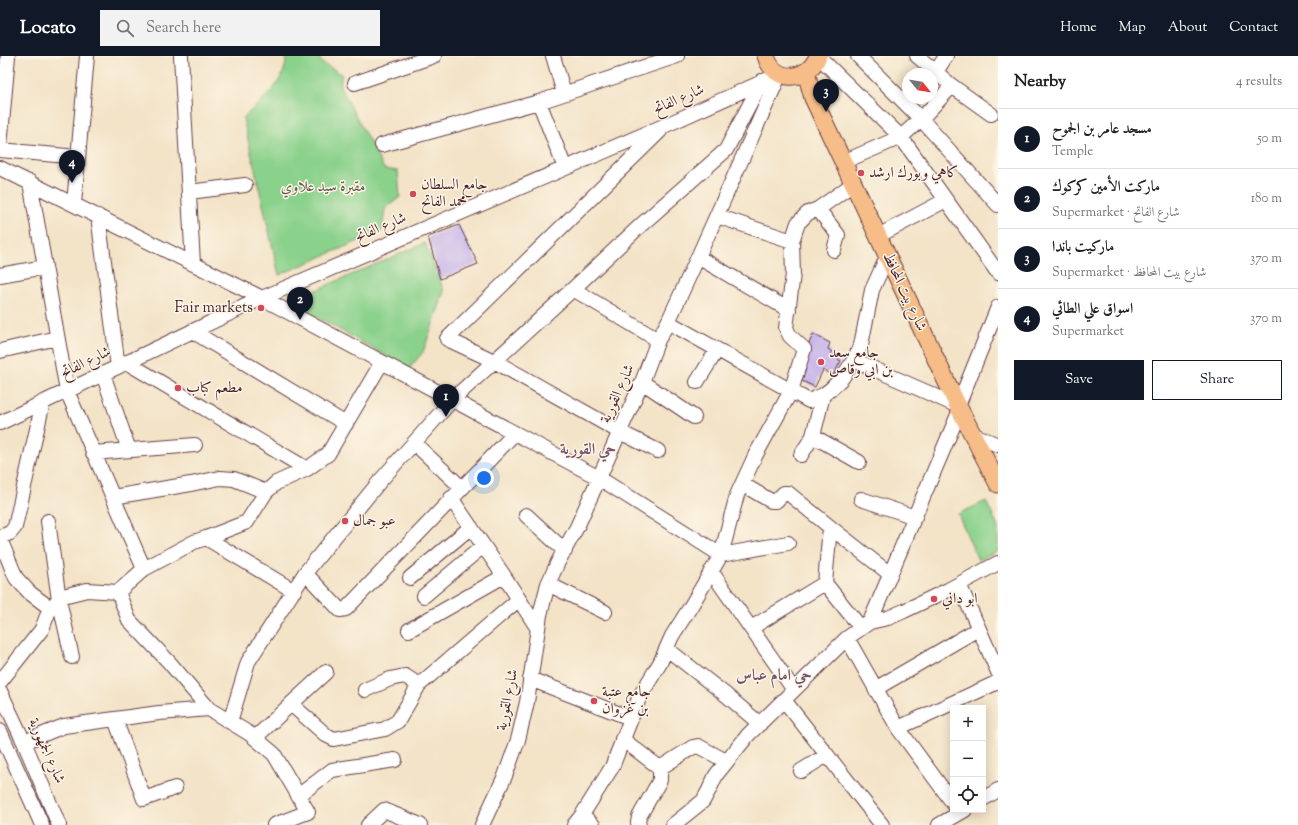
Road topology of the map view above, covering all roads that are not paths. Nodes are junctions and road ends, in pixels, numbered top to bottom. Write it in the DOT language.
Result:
graph roads {
  1 [pos="8,56"];
  2 [pos="87,56"];
  3 [pos="181,56"];
  4 [pos="434,56"];
  5 [pos="553,56"];
  6 [pos="677,56"];
  7 [pos="766,56"];
  8 [pos="818,56"];
  9 [pos="858,56"];
  10 [pos="917,56"];
  11 [pos="946,56"];
  12 [pos="931,68"];
  13 [pos="938,69"];
  14 [pos="794,74"];
  15 [pos="938,74"];
  16 [pos="762,82"];
  17 [pos="355,83"];
  18 [pos="952,86"];
  19 [pos="564,93"];
  20 [pos="539,102"];
  21 [pos="2,103"];
  22 [pos="991,114"];
  23 [pos="921,119"];
  24 [pos="666,125"];
  25 [pos="901,137"];
  26 [pos="382,145"];
  27 [pos="0,146"];
  28 [pos="0,150"];
  29 [pos="726,150"];
  30 [pos="78,157"];
  31 [pos="843,162"];
  32 [pos="740,164"];
  33 [pos="0,168"];
  34 [pos="565,168"];
  35 [pos="30,182"];
  36 [pos="853,184"];
  37 [pos="245,185"];
  38 [pos="189,192"];
  39 [pos="946,200"];
  40 [pos="74,204"];
  41 [pos="998,205"];
  42 [pos="818,209"];
  43 [pos="98,216"];
  44 [pos="717,216"];
  45 [pos="878,236"];
  46 [pos="792,241"];
  47 [pos="834,250"];
  48 [pos="698,257"];
  49 [pos="887,257"];
  50 [pos="193,264"];
  51 [pos="45,267"];
  52 [pos="998,273"];
  53 [pos="0,275"];
  54 [pos="573,289"];
  55 [pos="262,298"];
  56 [pos="998,307"];
  57 [pos="789,310"];
  58 [pos="668,322"];
  59 [pos="192,331"];
  60 [pos="57,338"];
  61 [pos="658,340"];
  62 [pos="717,350"];
  63 [pos="0,351"];
  64 [pos="854,360"];
  65 [pos="494,361"];
  66 [pos="382,362"];
  67 [pos="122,364"];
  68 [pos="102,374"];
  69 [pos="642,382"];
  70 [pos="697,382"];
  71 [pos="66,391"];
  72 [pos="791,392"];
  73 [pos="823,395"];
  74 [pos="452,400"];
  75 [pos="43,402"];
  76 [pos="959,408"];
  77 [pos="694,417"];
  78 [pos="0,423"];
  79 [pos="346,424"];
  80 [pos="620,432"];
  81 [pos="515,433"];
  82 [pos="972,434"];
  83 [pos="813,436"];
  84 [pos="414,443"];
  85 [pos="195,445"];
  86 [pos="998,445"];
  87 [pos="129,450"];
  88 [pos="658,451"];
  89 [pos="94,453"];
  90 [pos="801,455"];
  91 [pos="858,462"];
  92 [pos="307,468"];
  93 [pos="599,478"];
  94 [pos="742,484"];
  95 [pos="998,484"];
  96 [pos="462,488"];
  97 [pos="266,492"];
  98 [pos="113,497"];
  99 [pos="451,498"];
  100 [pos="861,499"];
  101 [pos="526,515"];
  102 [pos="915,517"];
  103 [pos="48,521"];
  104 [pos="470,527"];
  105 [pos="830,527"];
  106 [pos="0,538"];
  107 [pos="206,538"];
  108 [pos="788,544"];
  109 [pos="483,546"];
  110 [pos="565,551"];
  111 [pos="721,555"];
  112 [pos="998,563"];
  113 [pos="144,569"];
  114 [pos="712,571"];
  115 [pos="305,573"];
  116 [pos="890,574"];
  117 [pos="504,576"];
  118 [pos="410,578"];
  119 [pos="825,583"];
  120 [pos="548,584"];
  121 [pos="959,584"];
  122 [pos="294,591"];
  123 [pos="118,592"];
  124 [pos="424,596"];
  125 [pos="518,600"];
  126 [pos="54,604"];
  127 [pos="605,612"];
  128 [pos="865,625"];
  129 [pos="751,628"];
  130 [pos="538,629"];
  131 [pos="978,629"];
  132 [pos="408,630"];
  133 [pos="847,638"];
  134 [pos="667,648"];
  135 [pos="72,657"];
  136 [pos="326,672"];
  137 [pos="998,672"];
  138 [pos="530,678"];
  139 [pos="0,682"];
  140 [pos="998,682"];
  141 [pos="419,685"];
  142 [pos="875,689"];
  143 [pos="364,690"];
  144 [pos="794,690"];
  145 [pos="0,691"];
  146 [pos="784,700"];
  147 [pos="291,704"];
  148 [pos="209,709"];
  149 [pos="630,718"];
  150 [pos="115,719"];
  151 [pos="230,722"];
  152 [pos="760,724"];
  153 [pos="898,728"];
  154 [pos="255,738"];
  155 [pos="622,739"];
  156 [pos="2,741"];
  157 [pos="24,742"];
  158 [pos="827,755"];
  159 [pos="396,760"];
  160 [pos="726,761"];
  161 [pos="660,768"];
  162 [pos="801,771"];
  163 [pos="175,788"];
  164 [pos="998,790"];
  165 [pos="298,796"];
  166 [pos="950,797"];
  167 [pos="986,797"];
  168 [pos="954,813"];
  169 [pos="304,820"];
  170 [pos="578,820"];
  171 [pos="676,824"];
  172 [pos="42,825"];
  173 [pos="59,825"];
  174 [pos="274,825"];
  175 [pos="368,825"];
  176 [pos="420,825"];
  177 [pos="482,825"];
  178 [pos="593,825"];
  179 [pos="639,825"];
  180 [pos="882,825"];
  181 [pos="939,825"];
  1 -- 21 [label="street"];
  2 -- 30 [label="street"];
  3 -- 38 [label="street"];
  4 -- 17 [label="street"];
  5 -- 19 [label="street"];
  6 -- 19 [label="street"];
  7 -- 14 [label="main road"];
  8 -- 14 [label="main road"];
  8 -- 25 [label="street"];
  9 -- 23 [label="street"];
  10 -- 12 [label="street"];
  11 -- 13 [label="street"];
  14 -- 16 [label="street, شارع الفاتح"];
  14 -- 31 [label="main road, شارع بيت المحافظ"];
  14 -- 32 [label="street, شارع القورية"];
  15 -- 18 [label="street"];
  16 -- 24 [label="street, شارع الفاتح"];
  16 -- 29 [label="street"];
  18 -- 22 [label="street"];
  18 -- 23 [label="street"];
  19 -- 20 [label="street"];
  20 -- 26 [label="street"];
  20 -- 34 [label="street"];
  21 -- 27 [label="street"];
  23 -- 25 [label="street"];
  23 -- 41 [label="street"];
  24 -- 34 [label="street, شارع الفاتح"];
  24 -- 65 [label="street"];
  25 -- 31 [label="street"];
  25 -- 39 [label="street"];
  28 -- 30 [label="street"];
  29 -- 32 [label="street"];
  29 -- 54 [label="street"];
  30 -- 40 [label="street"];
  31 -- 36 [label="main road, شارع بيت المحافظ"];
  32 -- 44 [label="street, شارع القورية"];
  33 -- 35 [label="street"];
  34 -- 55 [label="street, شارع الفاتح"];
  35 -- 40 [label="street"];
  35 -- 51 [label="street"];
  36 -- 42 [label="street"];
  36 -- 45 [label="main road, شارع بيت المحافظ"];
  37 -- 38 [label="street"];
  38 -- 50 [label="street"];
  39 -- 45 [label="street"];
  39 -- 52 [label="street"];
  40 -- 43 [label="street"];
  42 -- 46 [label="street"];
  42 -- 47 [label="street"];
  43 -- 50 [label="street"];
  43 -- 67 [label="street"];
  44 -- 46 [label="street"];
  44 -- 48 [label="street, شارع القورية"];
  45 -- 49 [label="main road, شارع بيت المحافظ"];
  46 -- 57 [label="street"];
  48 -- 57 [label="street"];
  48 -- 58 [label="street, شارع القورية"];
  49 -- 64 [label="street"];
  49 -- 76 [label="main road, شارع بيت المحافظ"];
  50 -- 55 [label="street"];
  51 -- 53 [label="street"];
  51 -- 60 [label="street"];
  54 -- 61 [label="street"];
  54 -- 65 [label="street"];
  55 -- 59 [label="street, شارع الفاتح"];
  55 -- 66 [label="street"];
  56 -- 76 [label="street"];
  57 -- 72 [label="street"];
  58 -- 61 [label="street, شارع القورية"];
  58 -- 62 [label="street"];
  59 -- 67 [label="street, شارع الفاتح"];
  59 -- 79 [label="street"];
  60 -- 63 [label="street"];
  60 -- 71 [label="street"];
  61 -- 69 [label="street, شارع القورية"];
  62 -- 70 [label="street"];
  62 -- 72 [label="street"];
  64 -- 73 [label="street"];
  64 -- 76 [label="street"];
  65 -- 74 [label="street"];
  65 -- 80 [label="street"];
  66 -- 74 [label="street"];
  66 -- 79 [label="street"];
  67 -- 68 [label="street, شارع الفاتح"];
  67 -- 92 [label="street"];
  68 -- 71 [label="street, شارع الفاتح"];
  68 -- 87 [label="street"];
  69 -- 77 [label="street"];
  69 -- 80 [label="street, شارع القورية"];
  71 -- 75 [label="street, شارع الفاتح"];
  71 -- 89 [label="street"];
  72 -- 73 [label="street"];
  72 -- 94 [label="street"];
  73 -- 83 [label="street"];
  74 -- 81 [label="street"];
  74 -- 84 [label="street"];
  75 -- 78 [label="street, شارع الفاتح"];
  75 -- 106 [label="street"];
  76 -- 82 [label="main road, شارع بيت المحافظ"];
  76 -- 102 [label="street"];
  79 -- 92 [label="street"];
  80 -- 88 [label="street"];
  80 -- 93 [label="street, شارع القورية"];
  81 -- 93 [label="street"];
  81 -- 96 [label="street"];
  82 -- 86 [label="street"];
  82 -- 95 [label="main road, شارع بيت المحافظ"];
  83 -- 90 [label="street"];
  83 -- 91 [label="street"];
  84 -- 96 [label="street"];
  84 -- 115 [label="street"];
  85 -- 87 [label="street"];
  87 -- 89 [label="street"];
  89 -- 98 [label="street"];
  92 -- 97 [label="street"];
  93 -- 110 [label="street, شارع القورية"];
  93 -- 111 [label="street"];
  94 -- 105 [label="street"];
  94 -- 111 [label="street"];
  96 -- 99 [label="street"];
  97 -- 98 [label="street"];
  97 -- 107 [label="street"];
  98 -- 113 [label="street"];
  99 -- 104 [label="street"];
  99 -- 115 [label="street"];
  100 -- 102 [label="street"];
  101 -- 110 [label="street"];
  102 -- 116 [label="street"];
  103 -- 126 [label="street"];
  104 -- 109 [label="street"];
  104 -- 118 [label="street"];
  105 -- 116 [label="street"];
  105 -- 119 [label="street"];
  106 -- 126 [label="street"];
  107 -- 113 [label="street"];
  107 -- 122 [label="street"];
  108 -- 111 [label="street"];
  109 -- 117 [label="street"];
  109 -- 124 [label="street"];
  110 -- 120 [label="street, شارع القورية"];
  111 -- 114 [label="street"];
  112 -- 121 [label="street"];
  113 -- 123 [label="street"];
  114 -- 129 [label="street"];
  114 -- 134 [label="street"];
  115 -- 122 [label="street"];
  116 -- 128 [label="street"];
  117 -- 125 [label="street"];
  117 -- 132 [label="street"];
  119 -- 128 [label="street"];
  119 -- 129 [label="street"];
  120 -- 127 [label="street"];
  120 -- 130 [label="street, شارع القورية"];
  121 -- 128 [label="street"];
  121 -- 131 [label="street"];
  122 -- 151 [label="street"];
  123 -- 126 [label="street"];
  123 -- 148 [label="street"];
  125 -- 130 [label="street"];
  125 -- 141 [label="street"];
  126 -- 135 [label="street"];
  126 -- 139 [label="street"];
  128 -- 133 [label="street"];
  129 -- 144 [label="street"];
  130 -- 138 [label="street, شارع القورية"];
  131 -- 137 [label="street"];
  131 -- 142 [label="street"];
  133 -- 142 [label="street"];
  133 -- 144 [label="street"];
  134 -- 149 [label="street"];
  134 -- 152 [label="street"];
  136 -- 147 [label="street"];
  138 -- 149 [label="street"];
  138 -- 177 [label="street, شارع القورية"];
  140 -- 153 [label="street"];
  141 -- 143 [label="street"];
  141 -- 147 [label="street"];
  142 -- 153 [label="street"];
  144 -- 146 [label="street"];
  145 -- 157 [label="street, شارع الجمهورية"];
  146 -- 152 [label="street"];
  146 -- 158 [label="street"];
  147 -- 154 [label="street"];
  148 -- 150 [label="street"];
  148 -- 151 [label="street"];
  149 -- 155 [label="street"];
  150 -- 157 [label="street"];
  150 -- 163 [label="street"];
  151 -- 154 [label="street"];
  152 -- 160 [label="street"];
  153 -- 166 [label="street"];
  154 -- 165 [label="street"];
  155 -- 161 [label="street"];
  155 -- 170 [label="street"];
  156 -- 172 [label="street"];
  157 -- 173 [label="street, شارع الجمهورية"];
  158 -- 162 [label="street"];
  158 -- 180 [label="street"];
  159 -- 165 [label="street"];
  160 -- 161 [label="street"];
  160 -- 171 [label="street"];
  161 -- 179 [label="street"];
  164 -- 167 [label="street"];
  165 -- 169 [label="street"];
  168 -- 181 [label="street"];
  169 -- 174 [label="street"];
  170 -- 178 [label="street"];
  175 -- 176 [label="street"];
}
